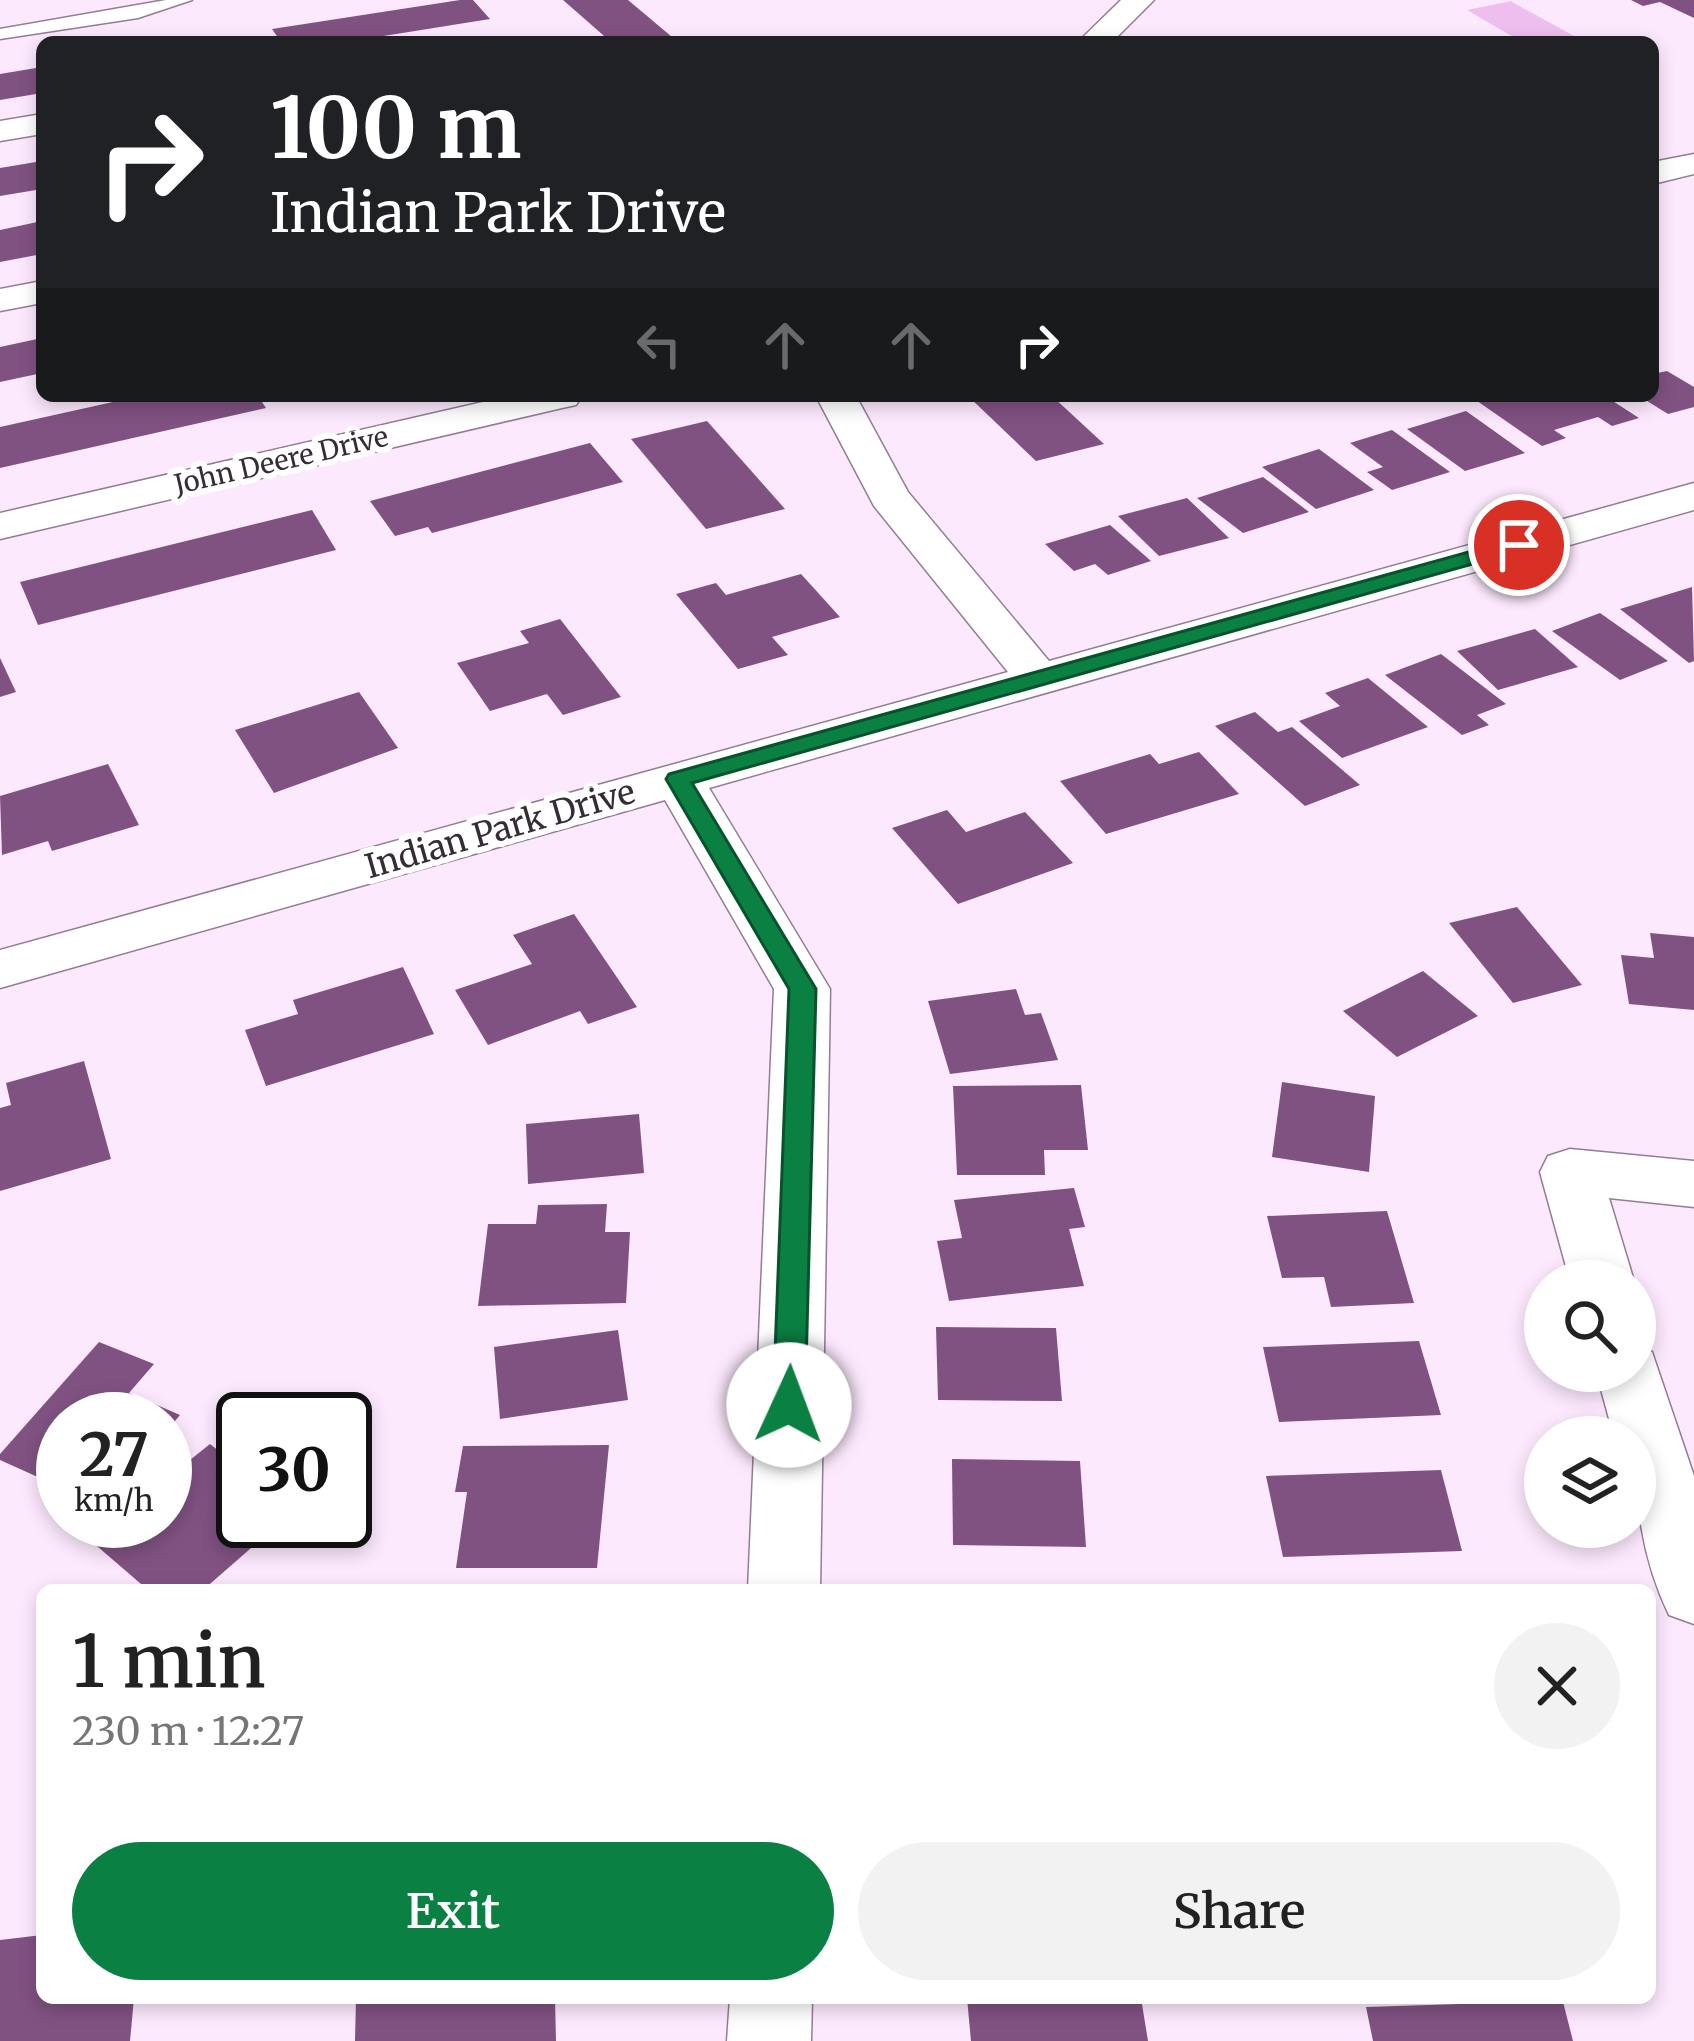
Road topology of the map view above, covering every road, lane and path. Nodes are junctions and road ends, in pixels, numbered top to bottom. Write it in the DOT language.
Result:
graph roads {
  1 [pos="184,0"];
  2 [pos="1139,0"];
  3 [pos="0,34"];
  4 [pos="1100,36"];
  5 [pos="36,125"];
  6 [pos="0,131"];
  7 [pos="1694,164"];
  8 [pos="1659,172"];
  9 [pos="36,293"];
  10 [pos="0,300"];
  11 [pos="536,402"];
  12 [pos="839,402"];
  13 [pos="1694,496"];
  14 [pos="0,526"];
  15 [pos="1038,678"];
  16 [pos="678,779"];
  17 [pos="0,969"];
  18 [pos="1694,1184"];
  19 [pos="1596,1260"];
  20 [pos="1635,1392"];
  21 [pos="784,1584"];
  22 [pos="1694,1593"];
  23 [pos="771,2004"];
  24 [pos="770,2041"];
  1 -- 3 [label="lane"];
  2 -- 4 [label="street"];
  5 -- 6 [label="street"];
  7 -- 8 [label="street"];
  9 -- 10 [label="street"];
  11 -- 14 [label="street, John Deere Drive"];
  12 -- 15 [label="street"];
  13 -- 15 [label="street, Indian Park Drive"];
  15 -- 16 [label="street, Indian Park Drive"];
  16 -- 17 [label="street, Indian Park Drive"];
  16 -- 21 [label="street"];
  18 -- 19 [label="street"];
  20 -- 22 [label="street"];
  23 -- 24 [label="street"];
}
